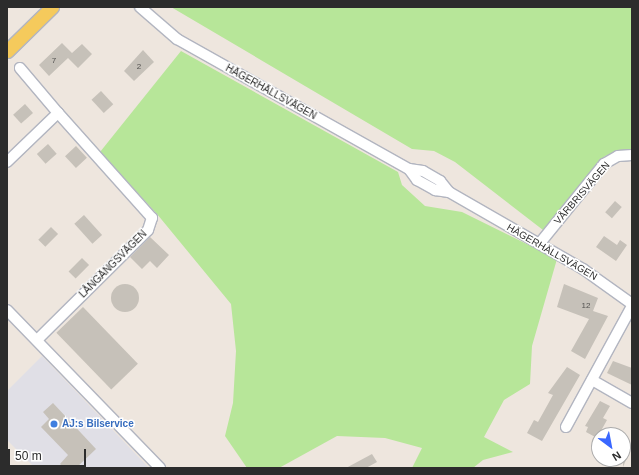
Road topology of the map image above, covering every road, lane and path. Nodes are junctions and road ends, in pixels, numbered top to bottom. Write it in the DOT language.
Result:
graph roads {
  1 [pos="52,7"];
  2 [pos="140,7"];
  3 [pos="7,51"];
  4 [pos="20,68"];
  5 [pos="58,114"];
  6 [pos="632,156"];
  7 [pos="7,162"];
  8 [pos="540,244"];
  9 [pos="632,305"];
  10 [pos="7,310"];
  11 [pos="37,340"];
  12 [pos="592,380"];
  13 [pos="632,403"];
  14 [pos="566,427"];
  15 [pos="160,468"];
  1 -- 3 [label="main road"];
  2 -- 8 [label="street, HÄGERHÄLLSVÄGEN"];
  4 -- 5 [label="street, LÅNGÄNGSVÄGEN"];
  5 -- 7 [label="street"];
  5 -- 11 [label="street, LÅNGÄNGSVÄGEN"];
  6 -- 8 [label="street, VÅRBRISVÄGEN"];
  8 -- 9 [label="street, HÄGERHÄLLSVÄGEN"];
  9 -- 12 [label="street, HÄGERHÄLLSVÄGEN"];
  10 -- 11 [label="street"];
  11 -- 15 [label="street"];
  12 -- 13 [label="street"];
  12 -- 14 [label="street, HÄGERHÄLLSVÄGEN"];
}
